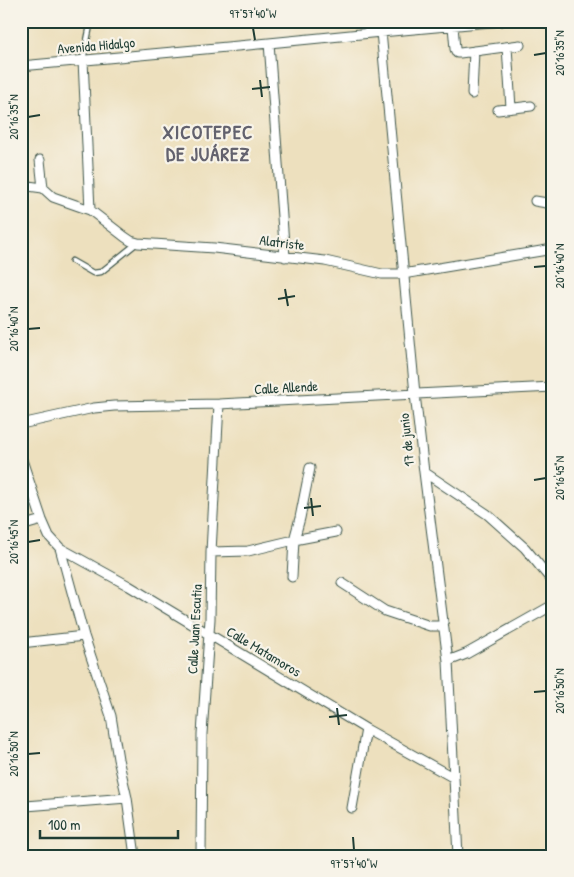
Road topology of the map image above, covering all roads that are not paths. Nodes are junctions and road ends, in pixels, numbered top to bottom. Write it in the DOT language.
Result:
graph roads {
  1 [pos="91,21"];
  2 [pos="380,21"];
  3 [pos="502,21"];
  4 [pos="453,26"];
  5 [pos="381,32"];
  6 [pos="269,43"];
  7 [pos="520,45"];
  8 [pos="507,47"];
  9 [pos="474,52"];
  10 [pos="83,60"];
  11 [pos="21,66"];
  12 [pos="472,94"];
  13 [pos="531,106"];
  14 [pos="511,108"];
  15 [pos="498,110"];
  16 [pos="40,160"];
  17 [pos="21,185"];
  18 [pos="42,188"];
  19 [pos="535,201"];
  20 [pos="553,204"];
  21 [pos="90,210"];
  22 [pos="138,243"];
  23 [pos="553,249"];
  24 [pos="285,257"];
  25 [pos="72,261"];
  26 [pos="403,274"];
  27 [pos="553,387"];
  28 [pos="415,394"];
  29 [pos="219,404"];
  30 [pos="21,424"];
  31 [pos="21,457"];
  32 [pos="310,468"];
  33 [pos="424,472"];
  34 [pos="42,520"];
  35 [pos="21,526"];
  36 [pos="336,532"];
  37 [pos="294,540"];
  38 [pos="60,548"];
  39 [pos="211,552"];
  40 [pos="292,577"];
  41 [pos="553,582"];
  42 [pos="342,584"];
  43 [pos="553,605"];
  44 [pos="443,626"];
  45 [pos="208,633"];
  46 [pos="84,636"];
  47 [pos="21,643"];
  48 [pos="448,661"];
  49 [pos="366,729"];
  50 [pos="454,778"];
  51 [pos="127,798"];
  52 [pos="26,806"];
  53 [pos="352,808"];
  54 [pos="135,856"];
  55 [pos="201,856"];
  56 [pos="458,856"];
  1 -- 10 [label="lane"];
  2 -- 5 [label="street, 17 de junio"];
  3 -- 4 [label="street, Avenida Hidalgo"];
  4 -- 5 [label="street, Avenida Hidalgo"];
  4 -- 9 [label="street"];
  5 -- 6 [label="street, Avenida Hidalgo"];
  5 -- 26 [label="street, 17 de junio"];
  6 -- 10 [label="street, Avenida Hidalgo"];
  6 -- 24 [label="street"];
  7 -- 8 [label="street"];
  8 -- 9 [label="street"];
  8 -- 14 [label="street"];
  9 -- 12 [label="street"];
  10 -- 11 [label="street, Avenida Hidalgo"];
  10 -- 21 [label="street"];
  13 -- 14 [label="street"];
  14 -- 15 [label="street"];
  16 -- 18 [label="street"];
  17 -- 18 [label="street, Alatriste"];
  18 -- 21 [label="street, Alatriste"];
  19 -- 20 [label="street"];
  21 -- 22 [label="street, Alatriste"];
  22 -- 24 [label="street, Alatriste"];
  22 -- 25 [label="lane"];
  23 -- 26 [label="street, Alatriste"];
  24 -- 26 [label="street, Alatriste"];
  26 -- 28 [label="street, 17 de junio"];
  27 -- 28 [label="street, Calle Allende"];
  28 -- 29 [label="street, Calle Allende"];
  28 -- 33 [label="street, 17 de junio"];
  29 -- 30 [label="street, Calle Allende"];
  29 -- 39 [label="street, Calle Juan Escutia"];
  31 -- 34 [label="street"];
  32 -- 37 [label="street"];
  33 -- 41 [label="street"];
  33 -- 44 [label="street, 17 de junio"];
  34 -- 35 [label="street"];
  34 -- 38 [label="street"];
  36 -- 37 [label="street"];
  37 -- 39 [label="street"];
  37 -- 40 [label="street"];
  38 -- 45 [label="street, Calle Matamoros"];
  38 -- 46 [label="street"];
  39 -- 45 [label="street, Calle Juan Escutia"];
  42 -- 44 [label="street"];
  43 -- 48 [label="street"];
  44 -- 48 [label="street, 17 de junio"];
  45 -- 49 [label="street, Calle Matamoros"];
  45 -- 55 [label="street, Calle Juan Escutia"];
  46 -- 47 [label="street"];
  46 -- 51 [label="street"];
  48 -- 50 [label="street, 17 de junio"];
  49 -- 50 [label="street, Calle Matamoros"];
  49 -- 53 [label="street"];
  50 -- 56 [label="street, 17 de junio"];
  51 -- 52 [label="street"];
  51 -- 54 [label="street"];
}
